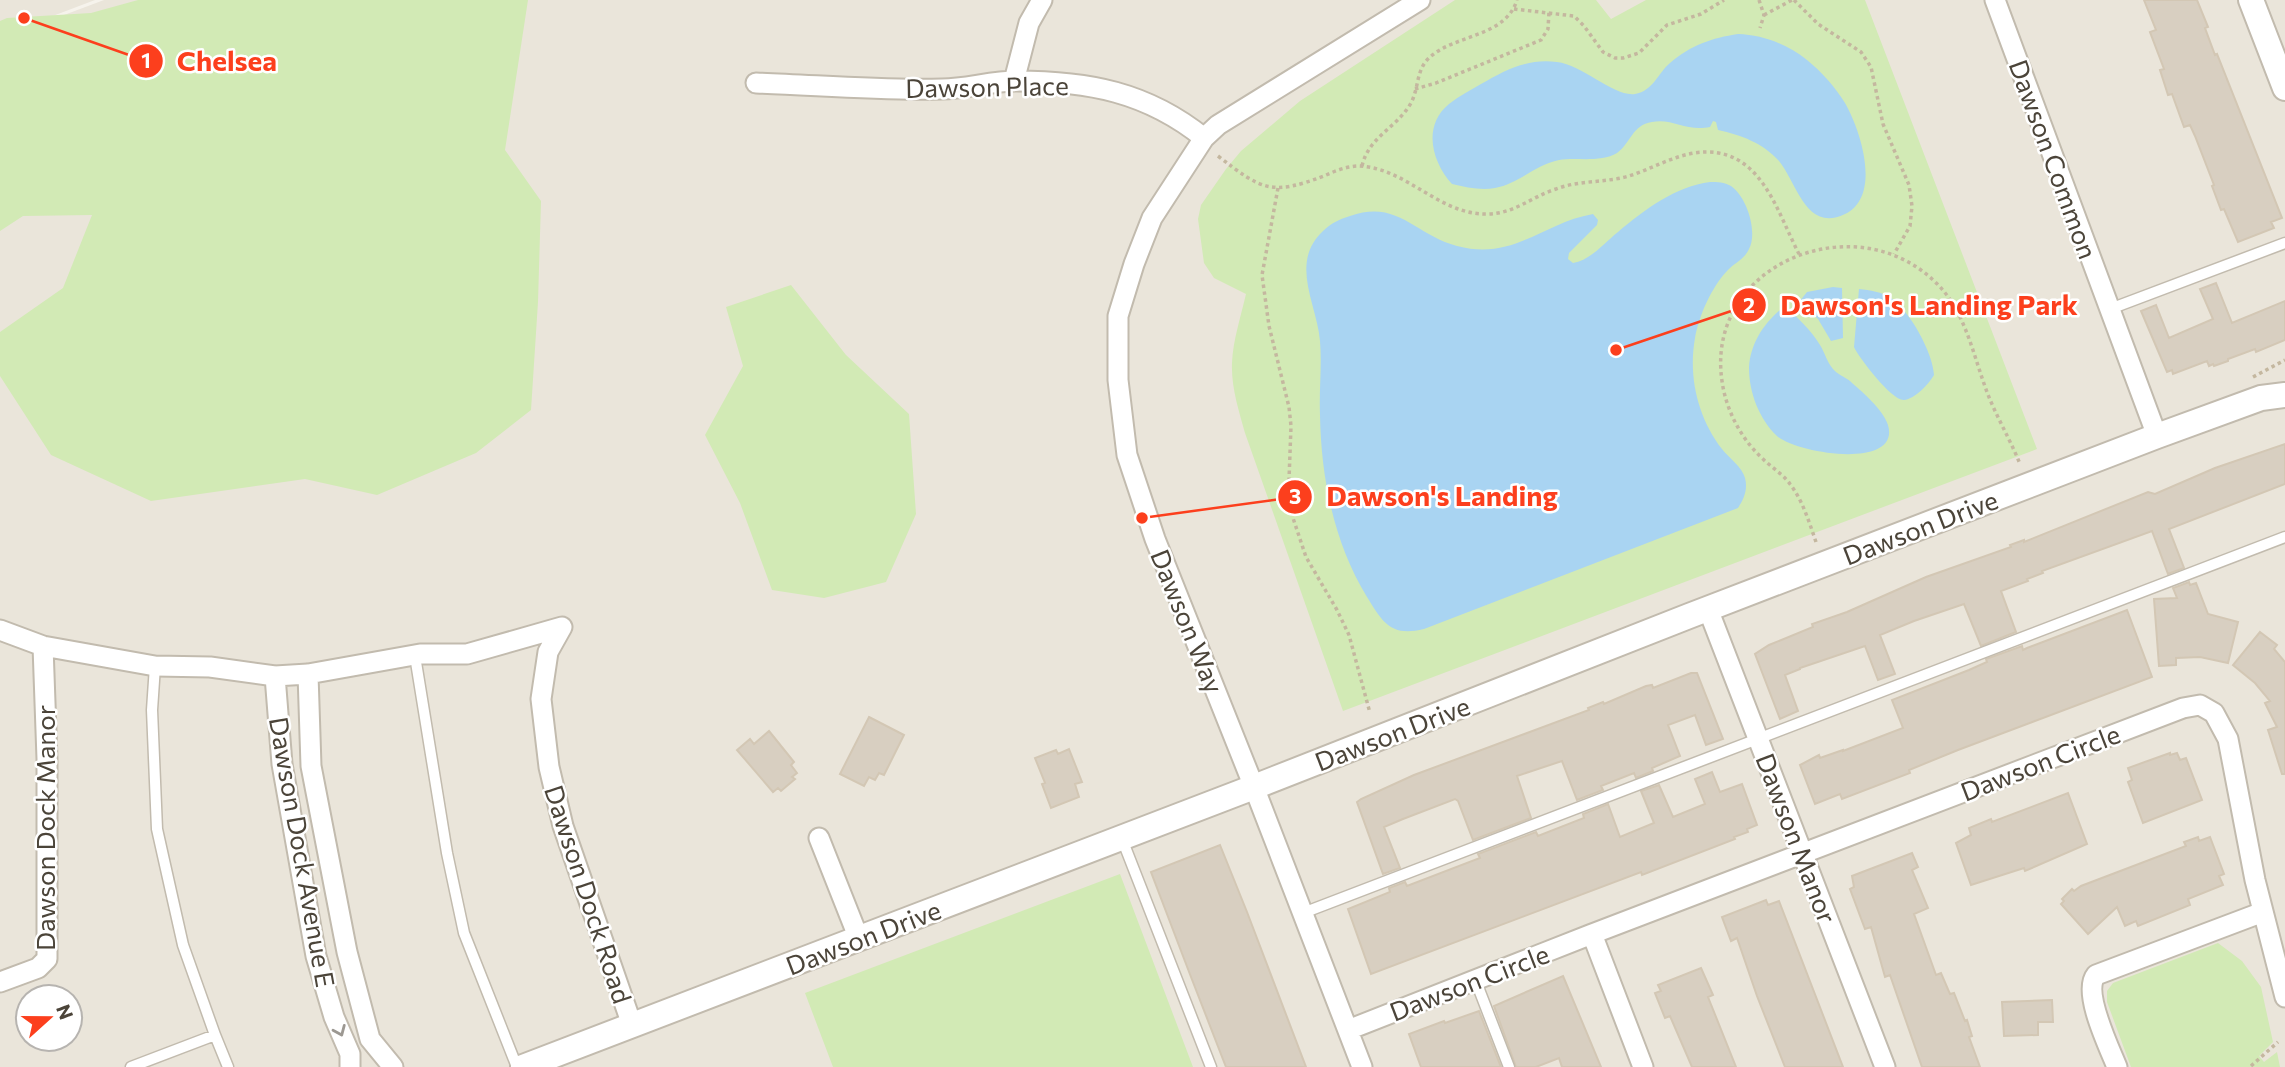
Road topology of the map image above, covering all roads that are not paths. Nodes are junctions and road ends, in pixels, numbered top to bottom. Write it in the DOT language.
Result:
graph roads {
  1 [pos="1042,0"];
  2 [pos="1420,0"];
  3 [pos="1995,0"];
  4 [pos="2251,0"];
  5 [pos="1014,81"];
  6 [pos="756,83"];
  7 [pos="2285,88"];
  8 [pos="1204,138"];
  9 [pos="2285,243"];
  10 [pos="2110,309"];
  11 [pos="2285,382"];
  12 [pos="2267,389"];
  13 [pos="2157,436"];
  14 [pos="2285,537"];
  15 [pos="1708,609"];
  16 [pos="0,629"];
  17 [pos="43,646"];
  18 [pos="415,656"];
  19 [pos="155,666"];
  20 [pos="308,674"];
  21 [pos="275,676"];
  22 [pos="1759,739"];
  23 [pos="1254,787"];
  24 [pos="819,838"];
  25 [pos="1122,838"];
  26 [pos="1802,853"];
  27 [pos="2263,912"];
  28 [pos="1303,914"];
  29 [pos="1592,934"];
  30 [pos="859,939"];
  31 [pos="1475,979"];
  32 [pos="0,982"];
  33 [pos="2285,997"];
  34 [pos="632,1026"];
  35 [pos="1348,1030"];
  36 [pos="215,1035"];
  37 [pos="131,1067"];
  38 [pos="228,1067"];
  39 [pos="350,1067"];
  40 [pos="393,1067"];
  41 [pos="517,1067"];
  42 [pos="523,1067"];
  43 [pos="1211,1067"];
  44 [pos="1362,1067"];
  45 [pos="1509,1067"];
  46 [pos="1643,1067"];
  47 [pos="1885,1067"];
  48 [pos="2117,1067"];
  1 -- 5 [label="street"];
  2 -- 8 [label="street, Dawson Way"];
  3 -- 10 [label="street, Dawson Common"];
  4 -- 7 [label="street"];
  5 -- 6 [label="street, Dawson Place"];
  5 -- 8 [label="street, Dawson Place"];
  8 -- 23 [label="street, Dawson Way"];
  9 -- 10 [label="lane"];
  10 -- 13 [label="street, Dawson Common"];
  11 -- 12 [label="street, Dawson Drive"];
  12 -- 13 [label="street, Dawson Drive"];
  13 -- 15 [label="street, Dawson Drive"];
  14 -- 22 [label="lane"];
  15 -- 22 [label="street, Dawson Manor"];
  15 -- 23 [label="street, Dawson Drive"];
  16 -- 17 [label="street, Dawson Dock Road"];
  17 -- 19 [label="street, Dawson Dock Road"];
  17 -- 32 [label="street, Dawson Dock Manor"];
  18 -- 20 [label="street, Dawson Dock Road"];
  18 -- 34 [label="street, Dawson Dock Road"];
  18 -- 41 [label="lane"];
  19 -- 21 [label="street, Dawson Dock Road"];
  19 -- 36 [label="lane"];
  20 -- 21 [label="street, Dawson Dock Road"];
  20 -- 40 [label="street"];
  21 -- 39 [label="street, Dawson Dock Avenue E, one-way"];
  22 -- 26 [label="street, Dawson Manor"];
  22 -- 28 [label="lane"];
  23 -- 25 [label="street, Dawson Drive"];
  23 -- 28 [label="street, Dawson Way"];
  24 -- 30 [label="street"];
  25 -- 30 [label="street, Dawson Drive"];
  25 -- 43 [label="lane"];
  26 -- 27 [label="street, Dawson Circle"];
  26 -- 29 [label="street, Dawson Circle"];
  26 -- 47 [label="street, Dawson Manor"];
  27 -- 33 [label="street, Dawson Circle"];
  27 -- 48 [label="street"];
  28 -- 35 [label="street, Dawson Way"];
  29 -- 31 [label="street, Dawson Circle"];
  29 -- 46 [label="street"];
  30 -- 34 [label="street, Dawson Drive"];
  31 -- 35 [label="street, Dawson Circle"];
  31 -- 45 [label="lane"];
  34 -- 42 [label="street, Dawson Drive"];
  35 -- 44 [label="street, Dawson Way"];
  36 -- 37 [label="lane"];
  36 -- 38 [label="lane"];
}
